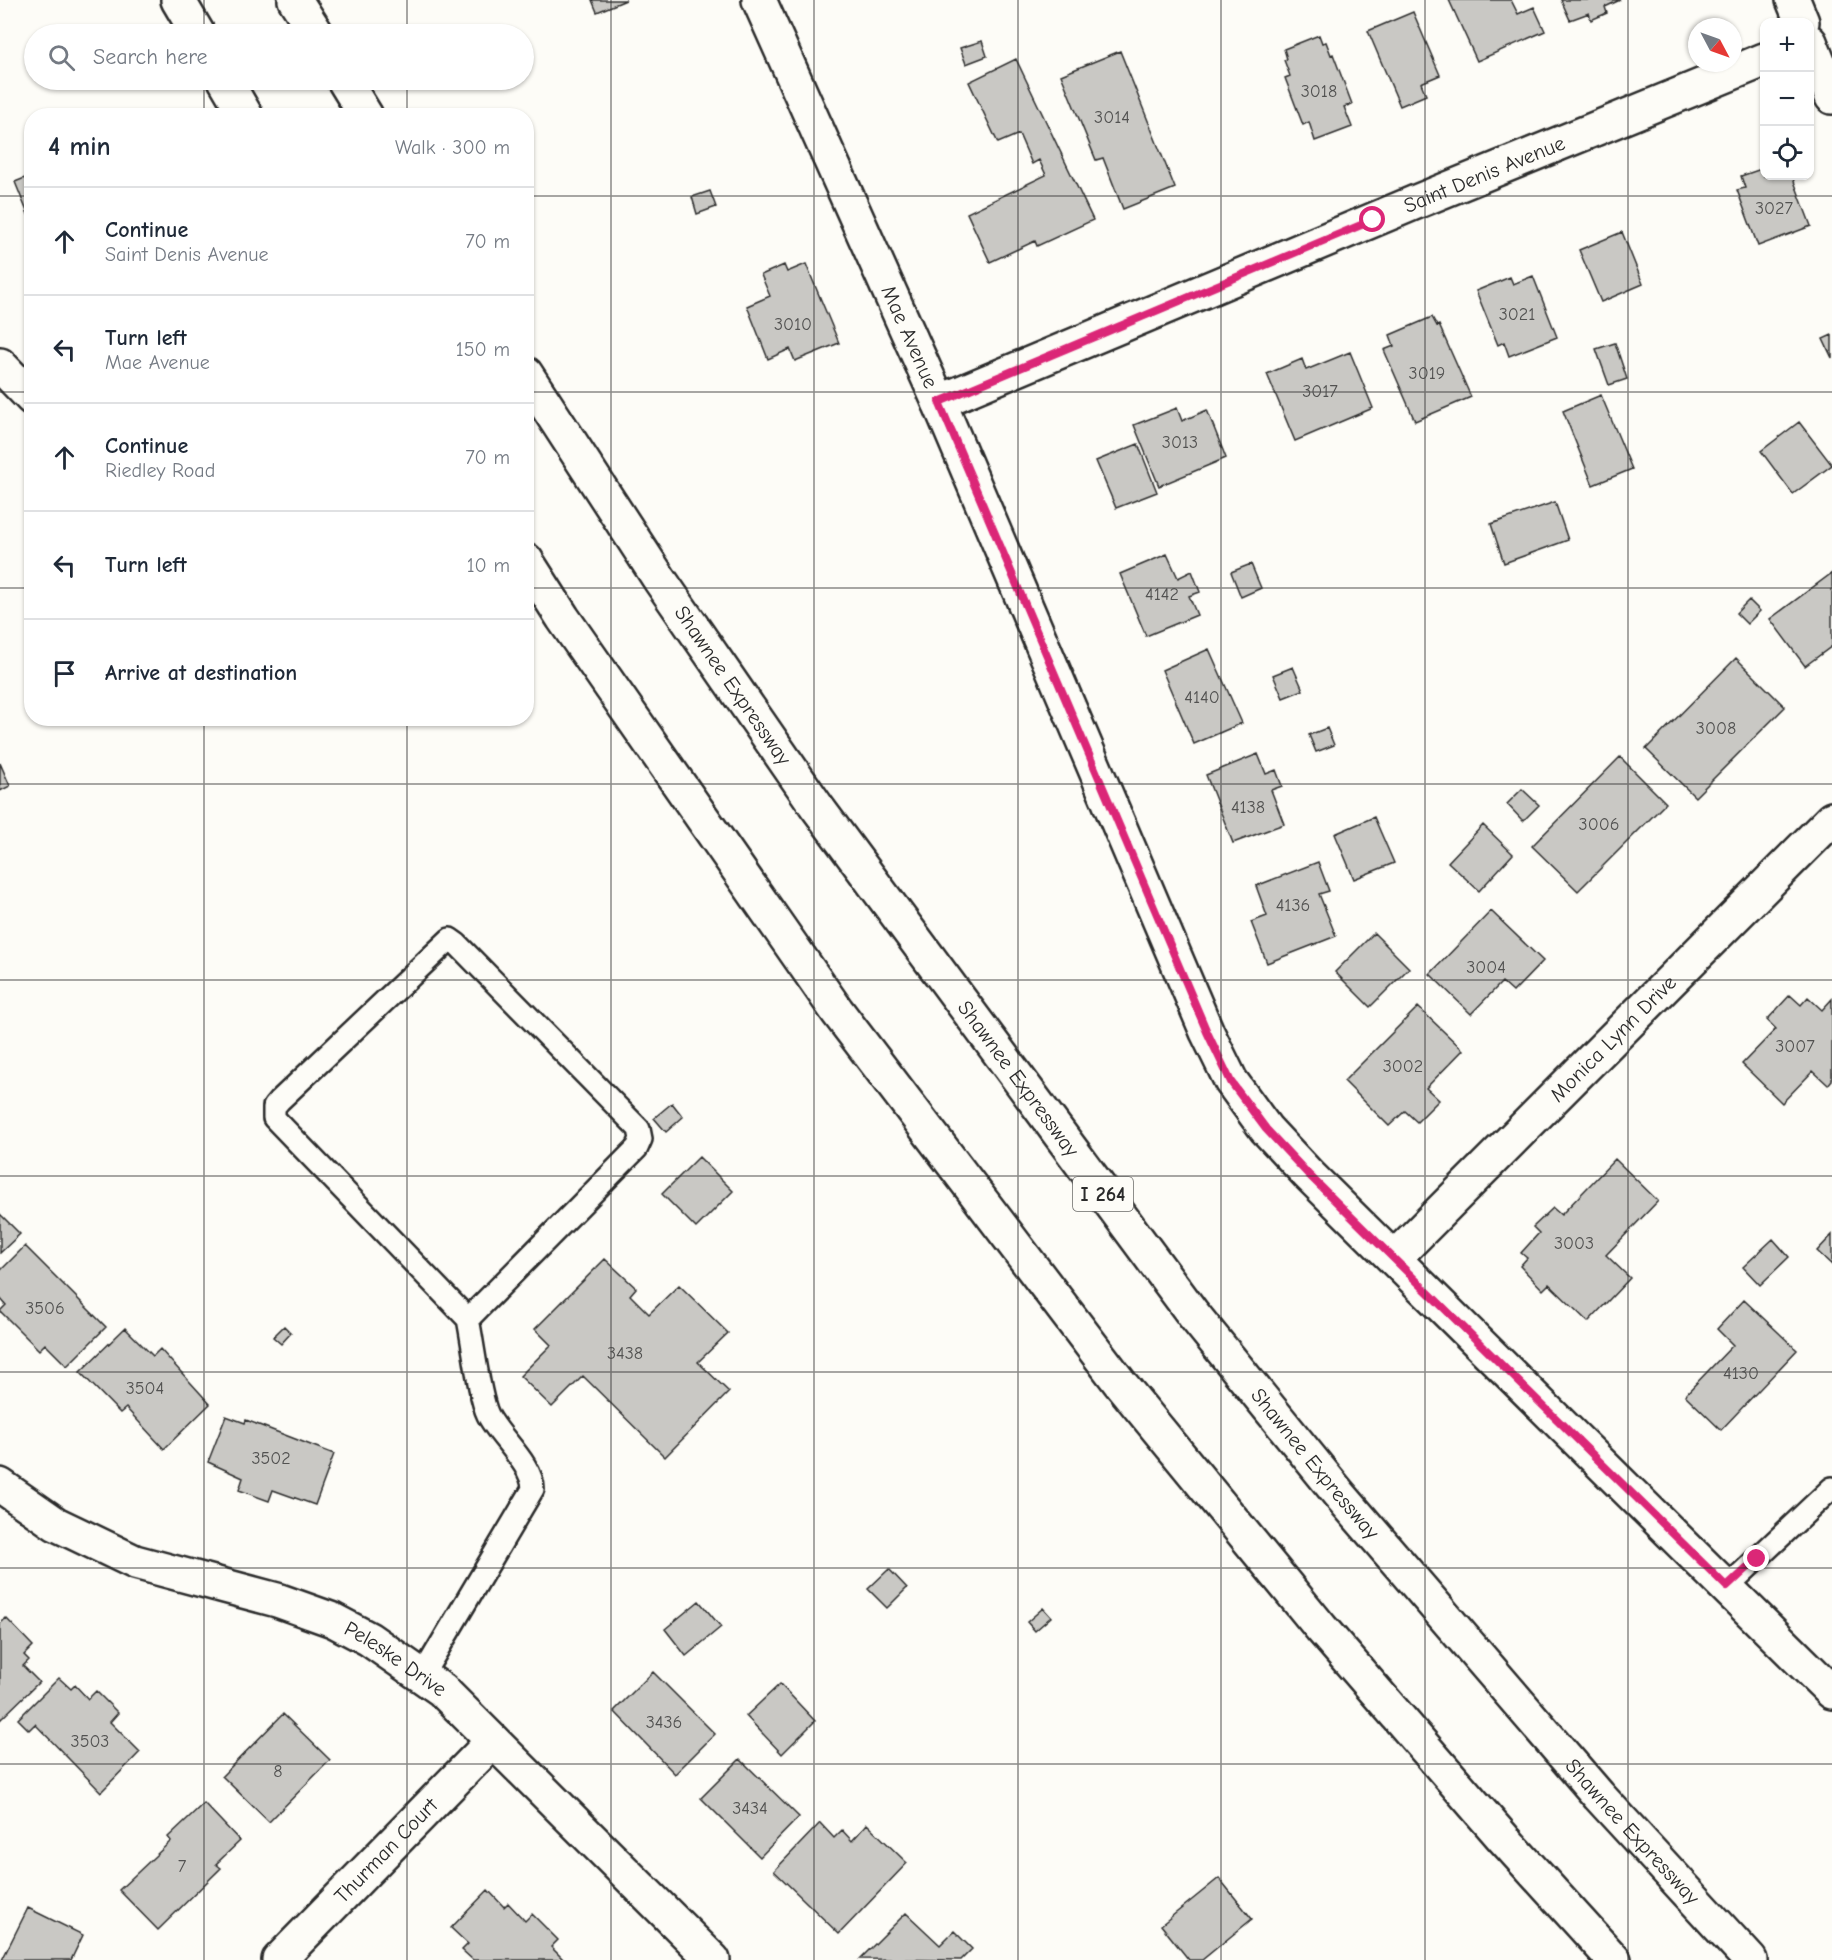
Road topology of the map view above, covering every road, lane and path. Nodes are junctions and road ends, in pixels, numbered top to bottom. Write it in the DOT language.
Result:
graph roads {
  1 [pos="178,0"];
  2 [pos="296,0"];
  3 [pos="759,0"];
  4 [pos="1793,0"];
  5 [pos="1800,18"];
  6 [pos="192,24"];
  7 [pos="310,24"];
  8 [pos="1832,34"];
  9 [pos="1814,40"];
  10 [pos="1814,54"];
  11 [pos="1760,62"];
  12 [pos="231,90"];
  13 [pos="350,90"];
  14 [pos="1832,97"];
  15 [pos="241,108"];
  16 [pos="361,108"];
  17 [pos="0,365"];
  18 [pos="534,386"];
  19 [pos="24,390"];
  20 [pos="939,402"];
  21 [pos="534,572"];
  22 [pos="1832,819"];
  23 [pos="1394,1258"];
  24 [pos="468,1319"];
  25 [pos="0,1485"];
  26 [pos="1832,1488"];
  27 [pos="1727,1587"];
  28 [pos="422,1676"];
  29 [pos="1828,1680"];
  30 [pos="493,1741"];
  31 [pos="279,1960"];
  32 [pos="713,1960"];
  33 [pos="1614,1960"];
  34 [pos="1750,1960"];
  1 -- 6 [label="main road"];
  2 -- 7 [label="main road"];
  3 -- 20 [label="main road, Mae Avenue"];
  4 -- 5 [label="main road"];
  8 -- 9 [label="main road"];
  10 -- 14 [label="main road"];
  11 -- 20 [label="main road, Saint Denis Avenue"];
  12 -- 15 [label="main road"];
  13 -- 16 [label="main road"];
  17 -- 19 [label="main road"];
  18 -- 34 [label="main road, Shawnee Expressway / I 264"];
  20 -- 23 [label="main road, Mae Avenue"];
  21 -- 33 [label="main road"];
  22 -- 23 [label="main road, Monica Lynn Drive"];
  23 -- 27 [label="main road, Mae Avenue"];
  24 -- 24 [label="lane"];
  24 -- 28 [label="lane"];
  25 -- 28 [label="main road, Peleske Drive"];
  26 -- 27 [label="lane"];
  27 -- 29 [label="main road, Mae Avenue"];
  28 -- 30 [label="main road, Peleske Drive"];
  30 -- 31 [label="main road, Thurman Court"];
  30 -- 32 [label="main road, Peleske Drive"];
}
